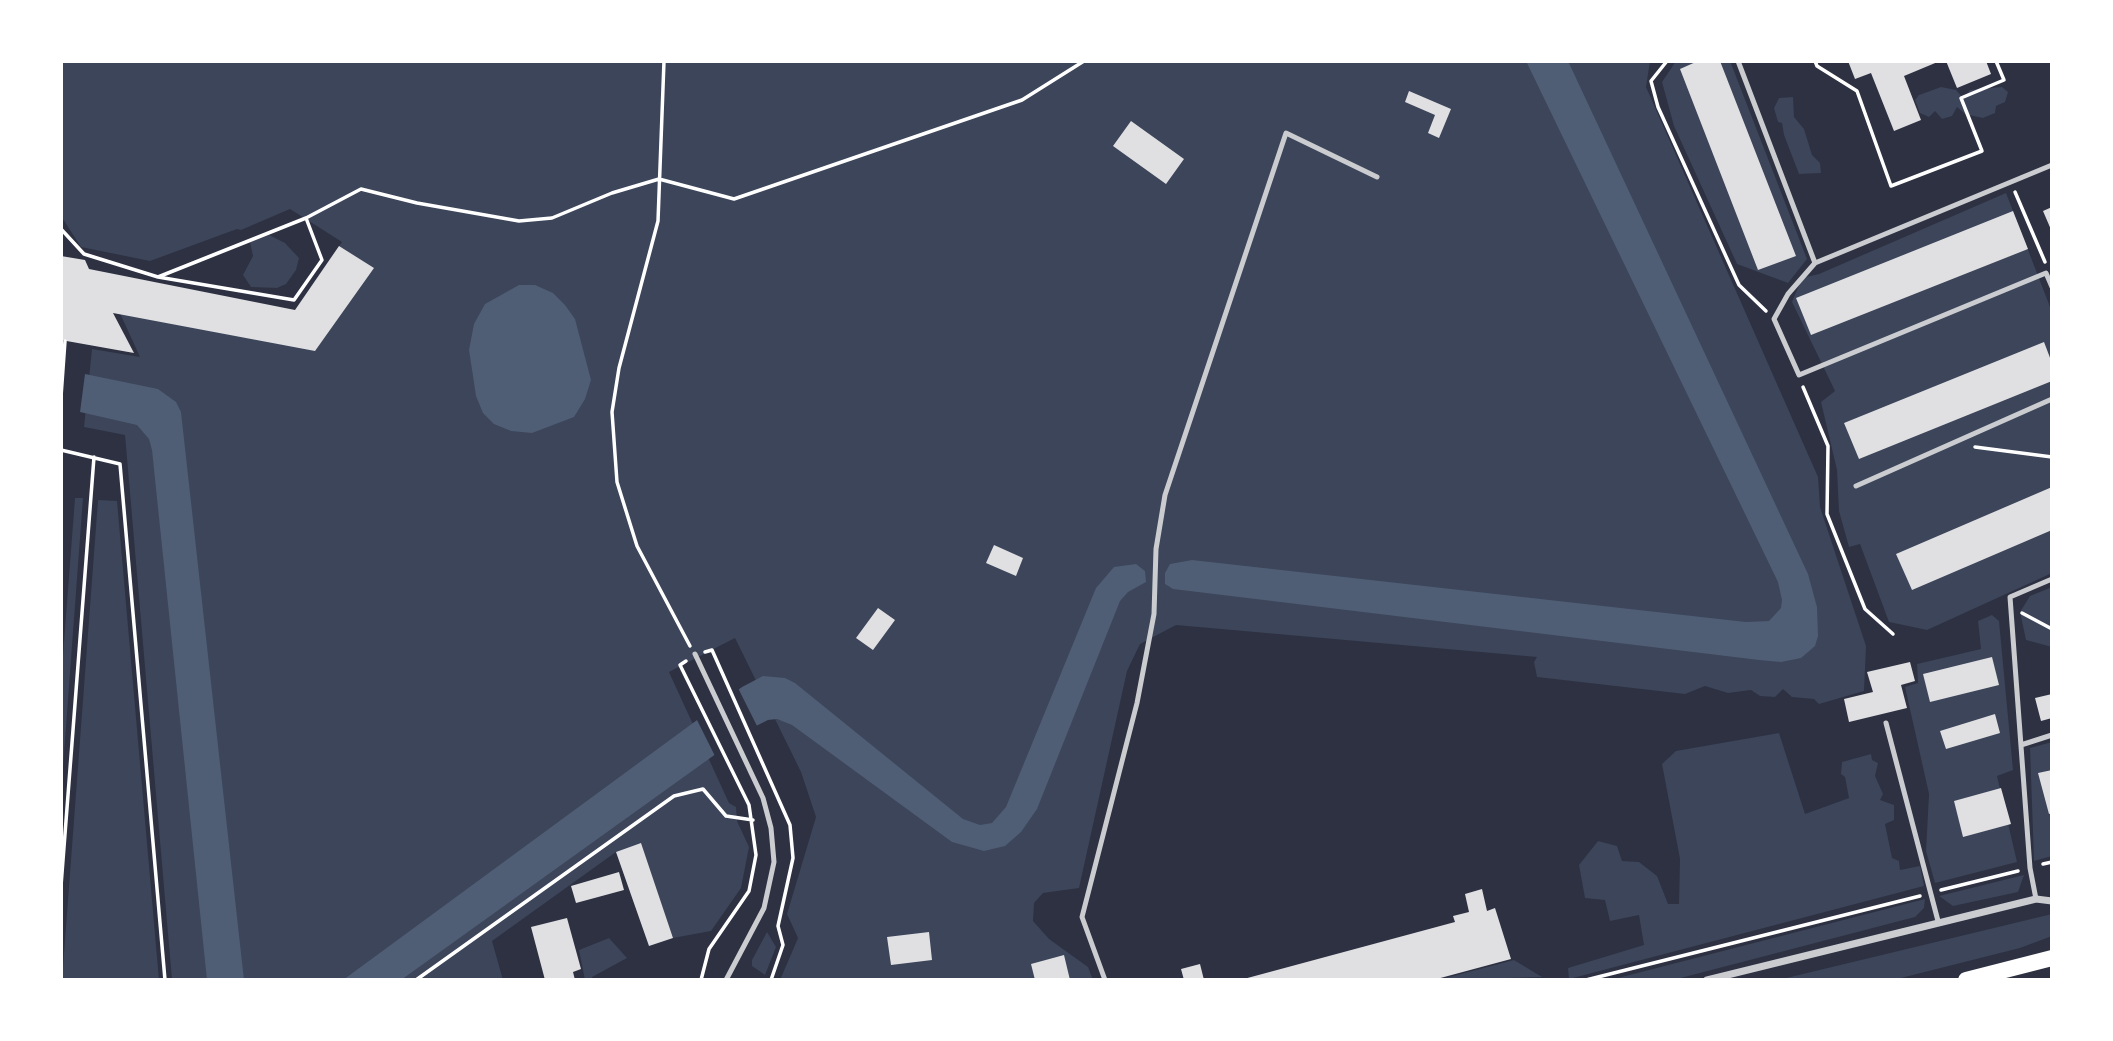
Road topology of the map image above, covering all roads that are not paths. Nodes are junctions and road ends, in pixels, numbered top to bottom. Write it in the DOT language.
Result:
graph roads {
  1 [pos="1738,61"];
  2 [pos="2052,165"];
  3 [pos="1377,177"];
  4 [pos="1815,263"];
  5 [pos="2052,287"];
  6 [pos="2052,399"];
  7 [pos="1856,485"];
  8 [pos="2052,579"];
  9 [pos="695,654"];
  10 [pos="1886,723"];
  11 [pos="2052,735"];
  12 [pos="2021,745"];
  13 [pos="2036,899"];
  14 [pos="2052,901"];
  15 [pos="1938,921"];
  16 [pos="2052,958"];
  17 [pos="726,980"];
  18 [pos="1105,980"];
  19 [pos="1707,980"];
  20 [pos="1966,980"];
  1 -- 4 [label="lane"];
  2 -- 4 [label="lane"];
  3 -- 18 [label="lane"];
  4 -- 5 [label="lane"];
  6 -- 7 [label="lane"];
  8 -- 12 [label="lane"];
  9 -- 17 [label="lane"];
  10 -- 15 [label="lane"];
  11 -- 12 [label="lane"];
  12 -- 13 [label="lane"];
  13 -- 14 [label="street"];
  13 -- 15 [label="street"];
  15 -- 19 [label="street"];
  16 -- 20 [label="highway"];
}
